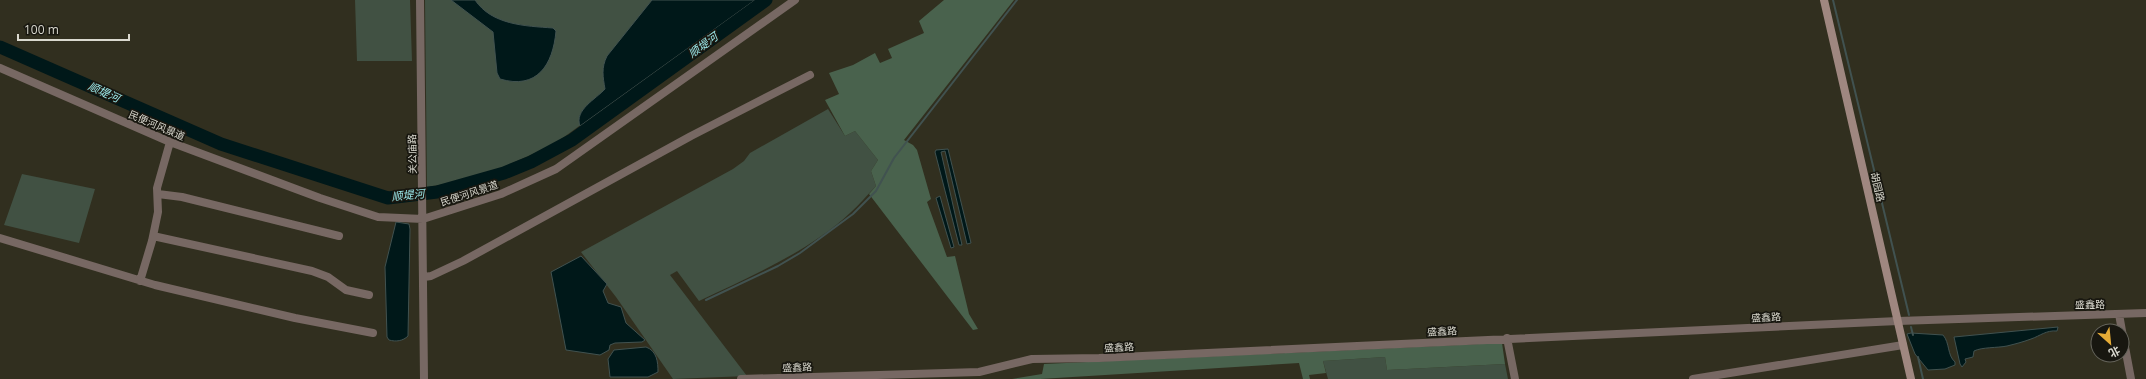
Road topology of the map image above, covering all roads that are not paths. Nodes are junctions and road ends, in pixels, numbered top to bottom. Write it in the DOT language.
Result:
graph roads {
  1 [pos="420,0"];
  2 [pos="795,0"];
  3 [pos="1824,0"];
  4 [pos="0,68"];
  5 [pos="810,75"];
  6 [pos="170,142"];
  7 [pos="158,194"];
  8 [pos="423,215"];
  9 [pos="153,236"];
  10 [pos="339,236"];
  11 [pos="0,238"];
  12 [pos="424,277"];
  13 [pos="140,281"];
  14 [pos="369,295"];
  15 [pos="2146,313"];
  16 [pos="2119,314"];
  17 [pos="1898,321"];
  18 [pos="2121,323"];
  19 [pos="373,333"];
  20 [pos="1507,338"];
  21 [pos="1903,345"];
  22 [pos="2128,363"];
  23 [pos="424,379"];
  24 [pos="741,379"];
  25 [pos="1515,379"];
  26 [pos="1693,379"];
  27 [pos="1911,379"];
  28 [pos="2131,379"];
  1 -- 8 [label="street, 关公庙路"];
  2 -- 8 [label="street, 民便河风景道"];
  3 -- 17 [label="street, 胡园路"];
  4 -- 6 [label="street, 民便河风景道"];
  5 -- 12 [label="street"];
  6 -- 7 [label="street"];
  6 -- 8 [label="street, 民便河风景道"];
  7 -- 9 [label="street"];
  7 -- 10 [label="street"];
  8 -- 12 [label="street, 关公庙路"];
  9 -- 13 [label="street"];
  9 -- 14 [label="street"];
  11 -- 13 [label="street"];
  12 -- 23 [label="street, 关公庙路"];
  13 -- 19 [label="street"];
  15 -- 16 [label="street, 盛鑫路"];
  16 -- 17 [label="street, 盛鑫路"];
  16 -- 18 [label="street"];
  17 -- 20 [label="street, 盛鑫路"];
  17 -- 21 [label="street, 胡园路"];
  20 -- 24 [label="street, 盛鑫路"];
  20 -- 25 [label="street"];
  21 -- 26 [label="street"];
  21 -- 27 [label="street, 胡园路"];
  22 -- 28 [label="street"];
}
